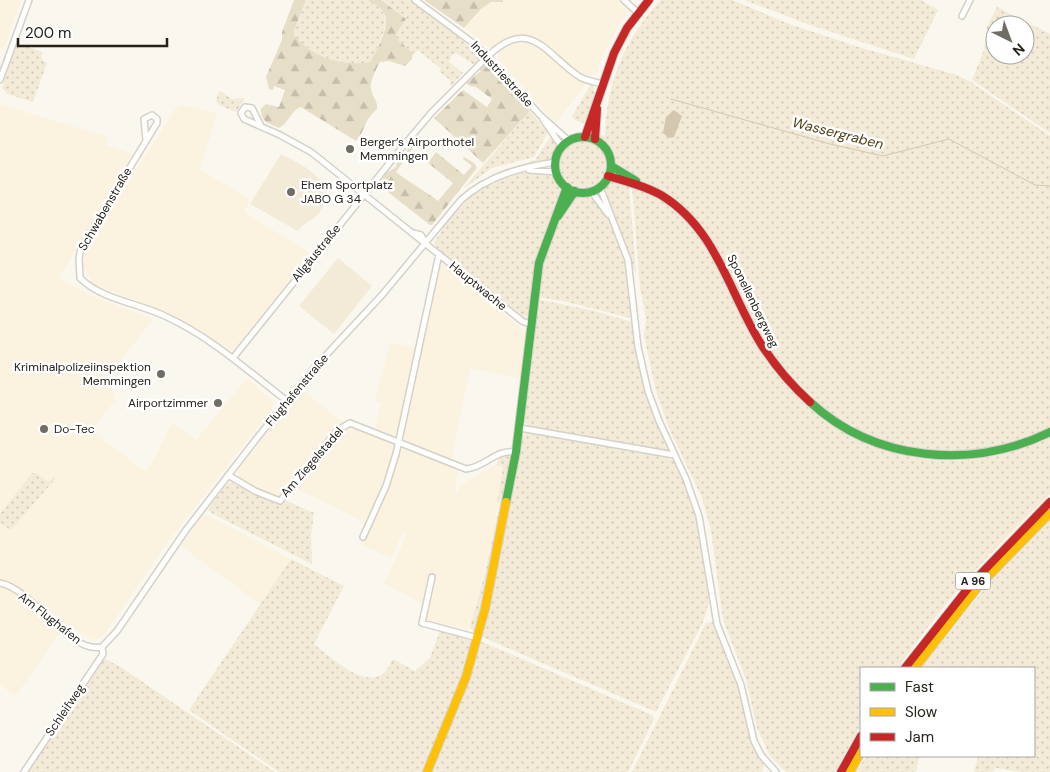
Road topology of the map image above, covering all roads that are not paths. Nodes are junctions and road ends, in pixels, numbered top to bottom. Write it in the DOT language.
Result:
graph roads {
  1 [pos="28,0"];
  2 [pos="415,0"];
  3 [pos="649,0"];
  4 [pos="970,0"];
  5 [pos="628,1"];
  6 [pos="638,12"];
  7 [pos="962,16"];
  8 [pos="488,56"];
  9 [pos="482,62"];
  10 [pos="0,80"];
  11 [pos="603,84"];
  12 [pos="597,108"];
  13 [pos="540,114"];
  14 [pos="261,126"];
  15 [pos="585,137"];
  16 [pos="146,140"];
  17 [pos="595,140"];
  18 [pos="569,141"];
  19 [pos="562,147"];
  20 [pos="556,162"];
  21 [pos="611,166"];
  22 [pos="526,169"];
  23 [pos="557,172"];
  24 [pos="608,176"];
  25 [pos="637,183"];
  26 [pos="567,187"];
  27 [pos="600,187"];
  28 [pos="575,191"];
  29 [pos="592,191"];
  30 [pos="364,194"];
  31 [pos="610,217"];
  32 [pos="555,220"];
  33 [pos="425,242"];
  34 [pos="438,254"];
  35 [pos="532,325"];
  36 [pos="232,358"];
  37 [pos="287,401"];
  38 [pos="520,428"];
  39 [pos="1050,432"];
  40 [pos="398,443"];
  41 [pos="516,452"];
  42 [pos="674,455"];
  43 [pos="228,475"];
  44 [pos="1050,502"];
  45 [pos="1050,512"];
  46 [pos="363,537"];
  47 [pos="432,577"];
  48 [pos="0,583"];
  49 [pos="478,638"];
  50 [pos="102,647"];
  51 [pos="906,667"];
  52 [pos="916,667"];
  53 [pos="860,738"];
  54 [pos="860,754"];
  55 [pos="24,772"];
  56 [pos="427,772"];
  57 [pos="776,772"];
  58 [pos="841,772"];
  59 [pos="850,772"];
  1 -- 10 [label="street"];
  2 -- 8 [label="street, Industriestraße"];
  3 -- 6 [label="main road"];
  4 -- 7 [label="street"];
  5 -- 6 [label="street"];
  6 -- 11 [label="main road"];
  8 -- 11 [label="street"];
  8 -- 13 [label="street, Industriestraße"];
  9 -- 30 [label="street, Allgäustraße"];
  11 -- 12 [label="main road"];
  12 -- 15 [label="main road"];
  12 -- 17 [label="main road"];
  13 -- 18 [label="street, Industriestraße"];
  13 -- 19 [label="street, Industriestraße"];
  14 -- 30 [label="street, Hauptwache"];
  15 -- 17 [label="main road"];
  15 -- 18 [label="main road"];
  16 -- 36 [label="street, Schwabenstraße"];
  17 -- 21 [label="main road"];
  18 -- 19 [label="main road"];
  19 -- 20 [label="main road"];
  20 -- 22 [label="street, Flughafenstraße"];
  20 -- 23 [label="main road"];
  21 -- 24 [label="main road"];
  21 -- 25 [label="main road, Sponellenbergweg"];
  22 -- 23 [label="street, Flughafenstraße"];
  22 -- 33 [label="street, Flughafenstraße"];
  23 -- 26 [label="main road"];
  24 -- 25 [label="main road, Sponellenbergweg"];
  24 -- 27 [label="main road"];
  25 -- 39 [label="main road, Sponellenbergweg"];
  26 -- 28 [label="main road"];
  26 -- 32 [label="main road"];
  27 -- 29 [label="main road"];
  27 -- 31 [label="street"];
  28 -- 29 [label="main road"];
  28 -- 32 [label="main road"];
  29 -- 31 [label="street"];
  30 -- 33 [label="street, Hauptwache"];
  30 -- 36 [label="street, Allgäustraße"];
  31 -- 42 [label="street"];
  32 -- 35 [label="main road"];
  33 -- 34 [label="street, Hauptwache"];
  33 -- 37 [label="street, Flughafenstraße"];
  34 -- 35 [label="street, Hauptwache"];
  34 -- 40 [label="street"];
  35 -- 38 [label="main road"];
  36 -- 37 [label="street, Schwabenstraße"];
  37 -- 43 [label="street, Flughafenstraße"];
  38 -- 41 [label="main road"];
  38 -- 42 [label="street"];
  40 -- 41 [label="street"];
  40 -- 43 [label="street, Am Ziegelstadel"];
  40 -- 46 [label="street"];
  41 -- 49 [label="main road"];
  42 -- 57 [label="street"];
  43 -- 50 [label="street, Flughafenstraße"];
  44 -- 51 [label="main road, A 96"];
  45 -- 52 [label="main road, A 96"];
  47 -- 49 [label="street"];
  48 -- 50 [label="street, Am Flughafen"];
  49 -- 56 [label="main road"];
  50 -- 55 [label="street, Schleifweg"];
  53 -- 58 [label="main road"];
  54 -- 59 [label="main road"];
}
